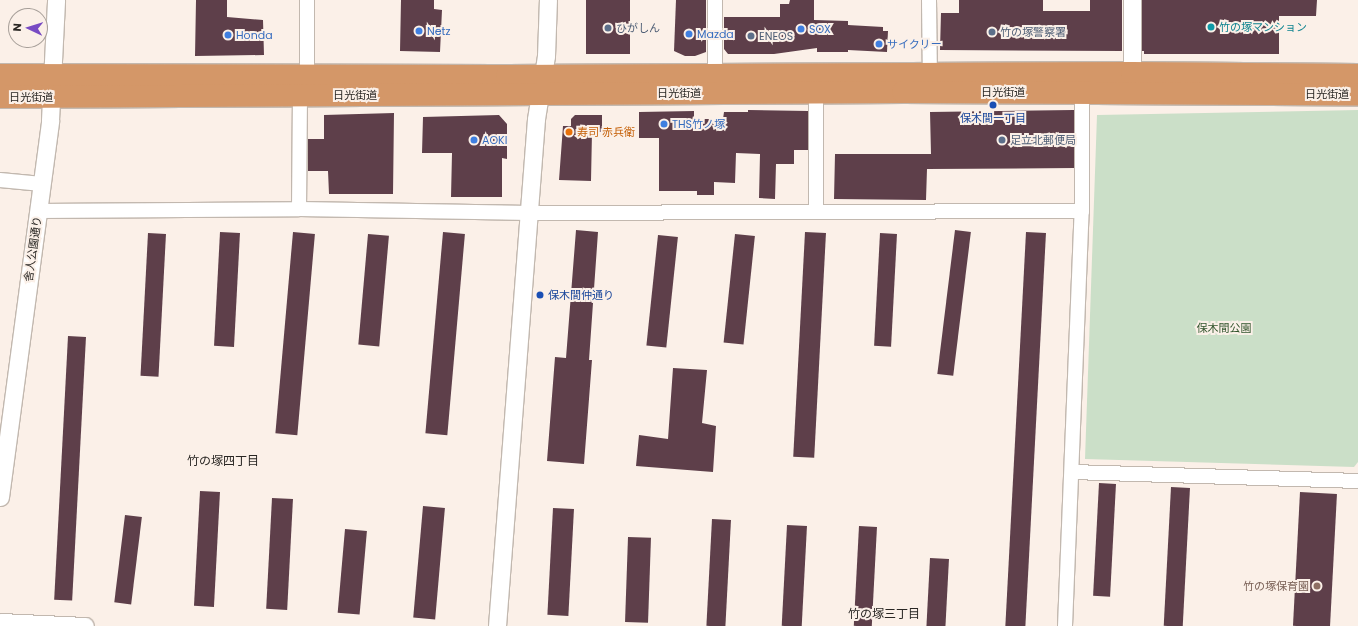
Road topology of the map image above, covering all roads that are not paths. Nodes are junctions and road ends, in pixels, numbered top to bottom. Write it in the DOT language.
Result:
graph roads {
  1 [pos="56,0"];
  2 [pos="307,0"];
  3 [pos="548,0"];
  4 [pos="715,0"];
  5 [pos="929,0"];
  6 [pos="1132,0"];
  7 [pos="1132,73"];
  8 [pos="53,74"];
  9 [pos="0,75"];
  10 [pos="715,75"];
  11 [pos="1358,75"];
  12 [pos="930,83"];
  13 [pos="304,85"];
  14 [pos="542,85"];
  15 [pos="816,92"];
  16 [pos="1082,92"];
  17 [pos="1358,94"];
  18 [pos="52,96"];
  19 [pos="0,97"];
  20 [pos="0,180"];
  21 [pos="42,184"];
  22 [pos="300,210"];
  23 [pos="38,211"];
  24 [pos="1082,211"];
  25 [pos="816,212"];
  26 [pos="529,213"];
  27 [pos="6,407"];
  28 [pos="1072,472"];
  29 [pos="1358,481"];
  30 [pos="0,497"];
  31 [pos="0,622"];
  32 [pos="85,626"];
  33 [pos="497,626"];
  34 [pos="1065,626"];
  1 -- 8 [label="street, 舎人公園通り"];
  2 -- 13 [label="street"];
  3 -- 14 [label="street"];
  4 -- 10 [label="street"];
  5 -- 12 [label="street"];
  6 -- 7 [label="street"];
  7 -- 11 [label="highway, 日光街道"];
  7 -- 12 [label="highway, 日光街道"];
  8 -- 9 [label="highway, 日光街道"];
  8 -- 13 [label="highway, 日光街道"];
  8 -- 18 [label="street, 舎人公園通り"];
  10 -- 12 [label="highway, 日光街道"];
  10 -- 14 [label="highway, 日光街道"];
  12 -- 15 [label="highway, 日光街道"];
  12 -- 16 [label="highway, 日光街道"];
  13 -- 14 [label="highway, 日光街道"];
  13 -- 18 [label="highway, 日光街道"];
  13 -- 22 [label="street"];
  14 -- 15 [label="highway, 日光街道"];
  14 -- 26 [label="street"];
  15 -- 25 [label="street"];
  16 -- 17 [label="highway, 日光街道"];
  16 -- 24 [label="street"];
  18 -- 19 [label="highway, 日光街道"];
  18 -- 21 [label="street, 舎人公園通り"];
  20 -- 21 [label="street"];
  21 -- 23 [label="street, 舎人公園通り"];
  22 -- 23 [label="street"];
  22 -- 26 [label="street"];
  23 -- 27 [label="street, 舎人公園通り"];
  24 -- 25 [label="street"];
  24 -- 28 [label="street"];
  25 -- 26 [label="street"];
  26 -- 33 [label="street"];
  27 -- 30 [label="street, 舎人公園通り"];
  28 -- 29 [label="street"];
  28 -- 34 [label="street"];
  31 -- 32 [label="street"];
}
